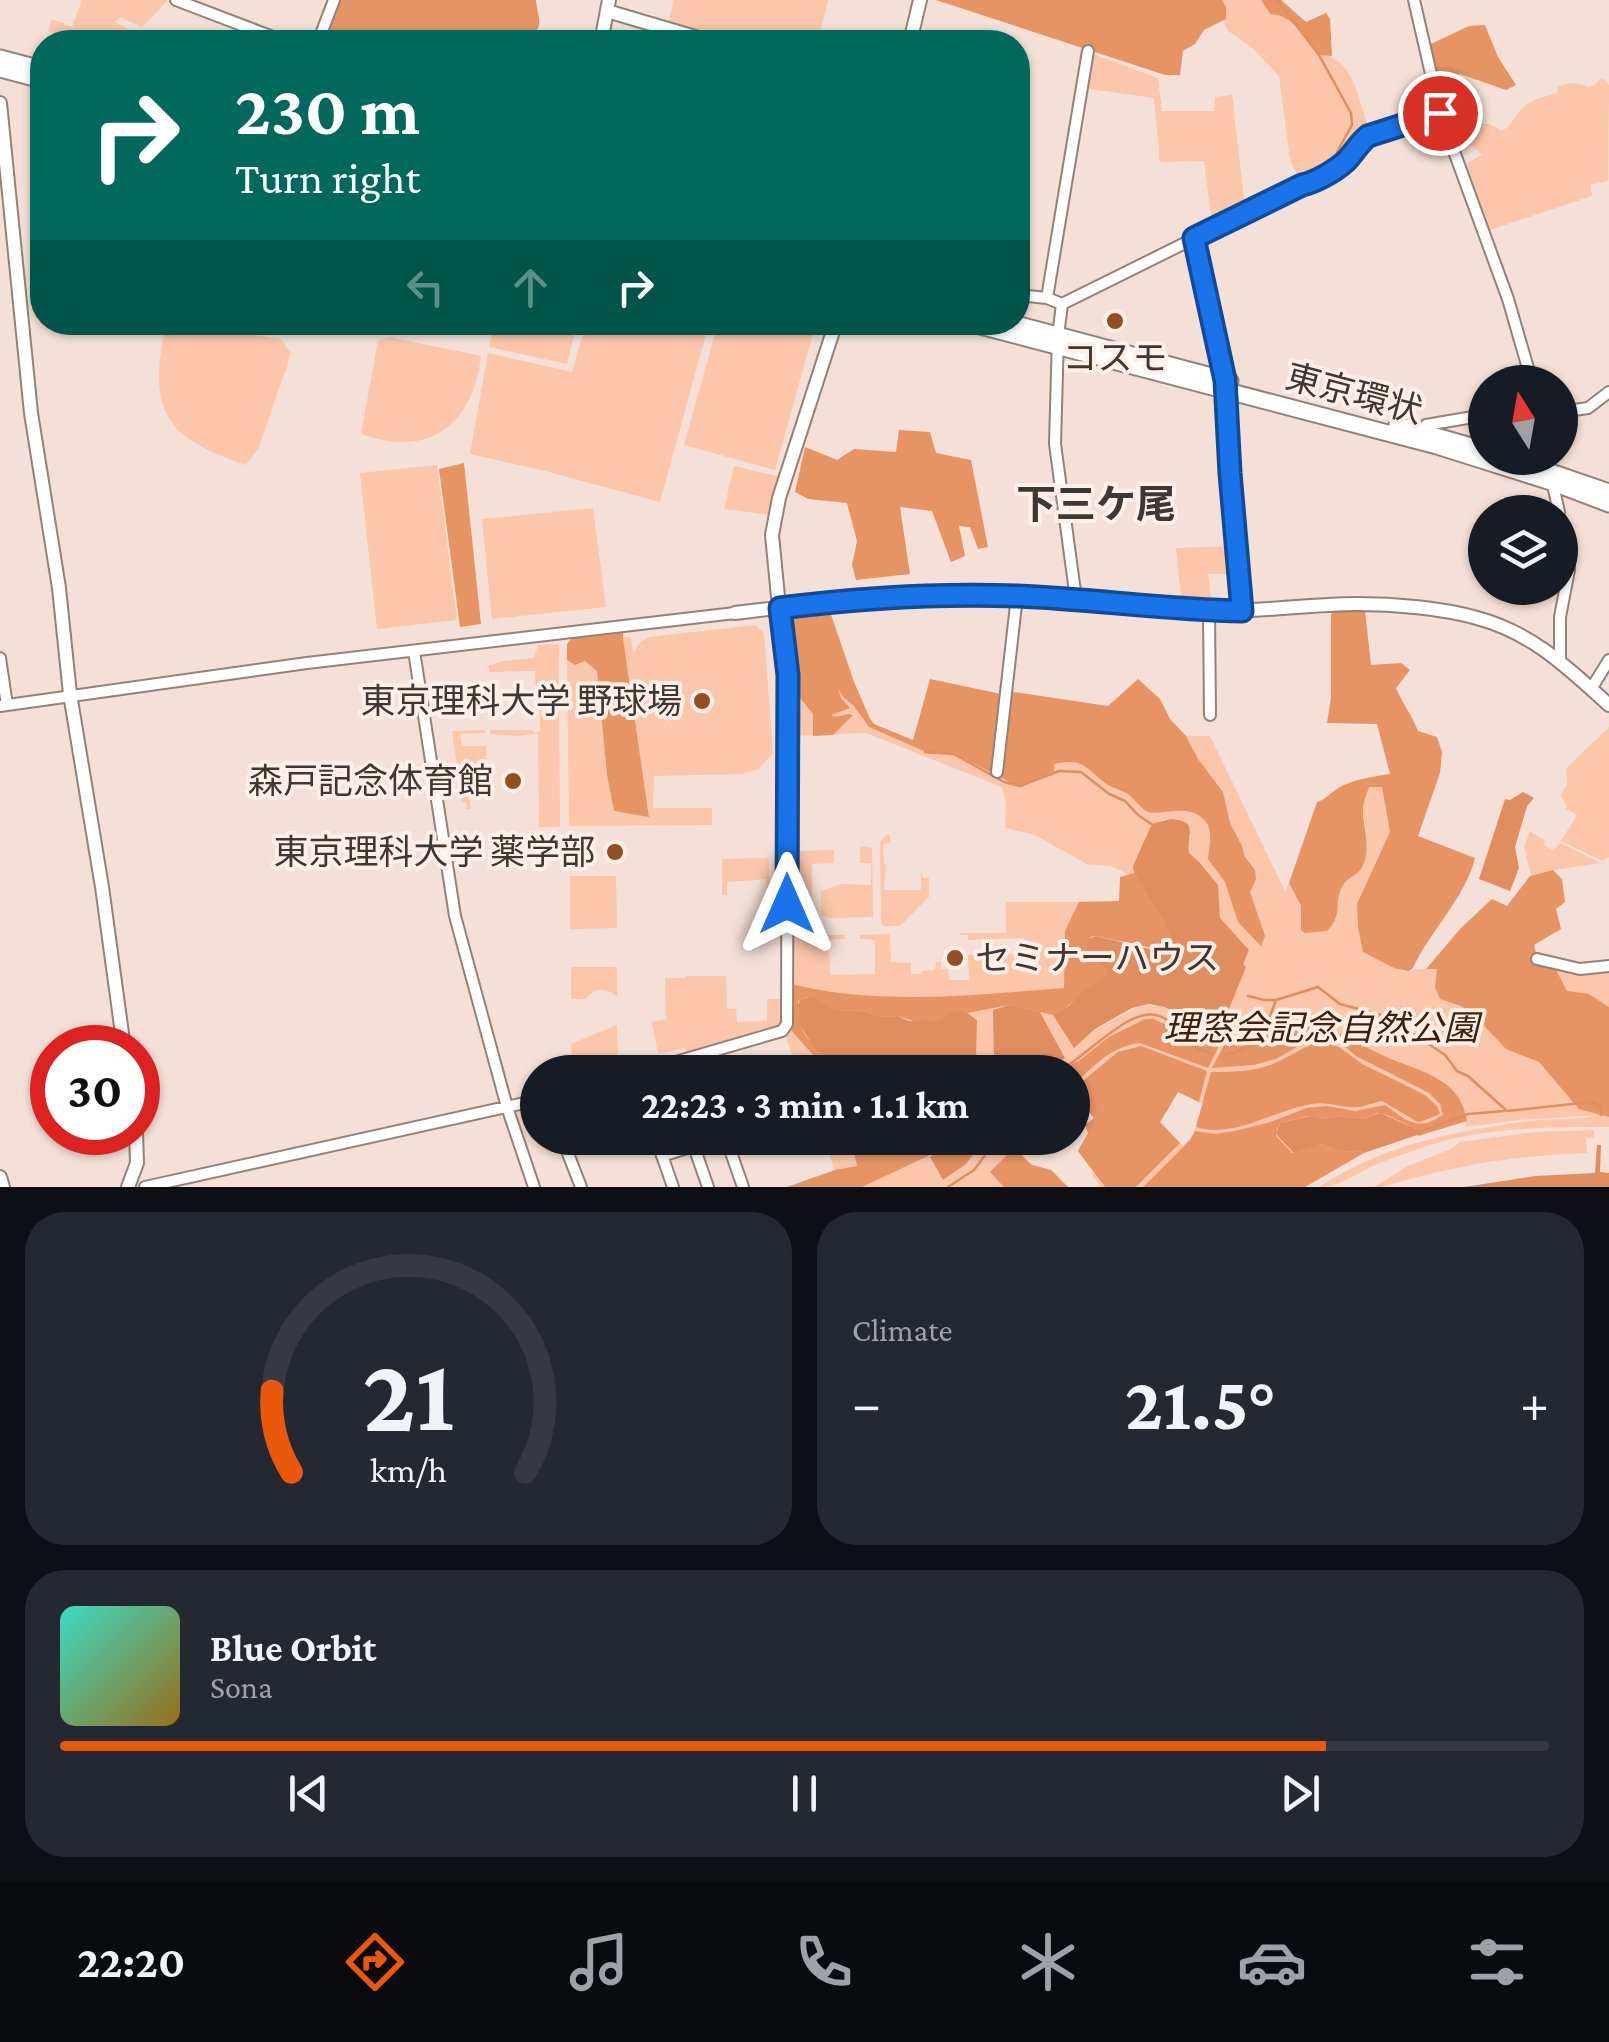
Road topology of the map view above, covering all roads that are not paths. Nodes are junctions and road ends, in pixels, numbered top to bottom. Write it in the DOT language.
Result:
graph roads {
  1 [pos="176,0"];
  2 [pos="334,0"];
  3 [pos="920,0"];
  4 [pos="1414,0"];
  5 [pos="608,5"];
  6 [pos="255,30"];
  7 [pos="323,30"];
  8 [pos="604,30"];
  9 [pos="678,30"];
  10 [pos="913,30"];
  11 [pos="1088,51"];
  12 [pos="0,58"];
  13 [pos="30,66"];
  14 [pos="0,69"];
  15 [pos="30,77"];
  16 [pos="0,102"];
  17 [pos="1440,113"];
  18 [pos="4,183"];
  19 [pos="1194,238"];
  20 [pos="1030,296"];
  21 [pos="1048,298"];
  22 [pos="1062,304"];
  23 [pos="1030,331"];
  24 [pos="832,335"];
  25 [pos="1026,335"];
  26 [pos="1059,342"];
  27 [pos="1527,365"];
  28 [pos="1226,386"];
  29 [pos="1609,392"];
  30 [pos="1578,409"];
  31 [pos="1468,418"];
  32 [pos="1424,432"];
  33 [pos="1468,445"];
  34 [pos="1468,452"];
  35 [pos="1558,475"];
  36 [pos="1563,475"];
  37 [pos="1609,492"];
  38 [pos="1609,504"];
  39 [pos="1018,596"];
  40 [pos="1076,600"];
  41 [pos="1562,605"];
  42 [pos="780,608"];
  43 [pos="1209,610"];
  44 [pos="1242,611"];
  45 [pos="736,613"];
  46 [pos="414,651"];
  47 [pos="0,658"];
  48 [pos="1560,660"];
  49 [pos="1609,660"];
  50 [pos="1591,689"];
  51 [pos="70,694"];
  52 [pos="1609,705"];
  53 [pos="3,706"];
  54 [pos="1210,715"];
  55 [pos="996,772"];
  56 [pos="1537,960"];
  57 [pos="1609,966"];
  58 [pos="121,1025"];
  59 [pos="702,1055"];
  60 [pos="520,1104"];
  61 [pos="507,1107"];
  62 [pos="137,1155"];
  63 [pos="569,1155"];
  64 [pos="697,1155"];
  65 [pos="732,1155"];
  66 [pos="662,1156"];
  67 [pos="0,1177"];
  68 [pos="3,1187"];
  69 [pos="128,1187"];
  70 [pos="145,1187"];
  71 [pos="534,1187"];
  72 [pos="581,1187"];
  73 [pos="673,1187"];
  74 [pos="708,1187"];
  75 [pos="742,1187"];
  1 -- 6 [label="street"];
  2 -- 7 [label="street"];
  3 -- 10 [label="street"];
  4 -- 17 [label="street"];
  5 -- 8 [label="street"];
  5 -- 9 [label="street"];
  11 -- 21 [label="street"];
  12 -- 13 [label="highway"];
  14 -- 15 [label="highway"];
  16 -- 18 [label="street"];
  17 -- 19 [label="street"];
  17 -- 27 [label="street"];
  18 -- 51 [label="street"];
  19 -- 22 [label="street"];
  19 -- 28 [label="street"];
  20 -- 21 [label="street"];
  21 -- 22 [label="street"];
  22 -- 26 [label="street"];
  23 -- 26 [label="highway, 東京環状"];
  24 -- 42 [label="street"];
  25 -- 26 [label="highway, 東京環状"];
  26 -- 28 [label="highway, 東京環状"];
  26 -- 40 [label="street"];
  28 -- 32 [label="highway, 東京環状"];
  28 -- 34 [label="highway, 東京環状"];
  28 -- 44 [label="street"];
  29 -- 30 [label="street"];
  31 -- 32 [label="street"];
  32 -- 33 [label="highway, 東京環状"];
  35 -- 38 [label="highway, 東京環状"];
  36 -- 37 [label="highway, 東京環状"];
  39 -- 40 [label="street"];
  39 -- 42 [label="street"];
  39 -- 55 [label="street"];
  40 -- 43 [label="street"];
  41 -- 48 [label="street"];
  42 -- 45 [label="street"];
  42 -- 59 [label="street"];
  43 -- 44 [label="street"];
  43 -- 54 [label="street"];
  44 -- 48 [label="street"];
  45 -- 46 [label="street"];
  46 -- 51 [label="street"];
  46 -- 61 [label="street"];
  47 -- 53 [label="street"];
  48 -- 50 [label="street"];
  49 -- 50 [label="street"];
  50 -- 52 [label="street"];
  51 -- 53 [label="street"];
  51 -- 58 [label="street"];
  56 -- 57 [label="street"];
  60 -- 61 [label="street"];
  61 -- 70 [label="street"];
  61 -- 71 [label="street"];
  62 -- 69 [label="street"];
  63 -- 72 [label="street"];
  64 -- 74 [label="street"];
  65 -- 75 [label="street"];
  66 -- 73 [label="street"];
  67 -- 68 [label="street"];
}
